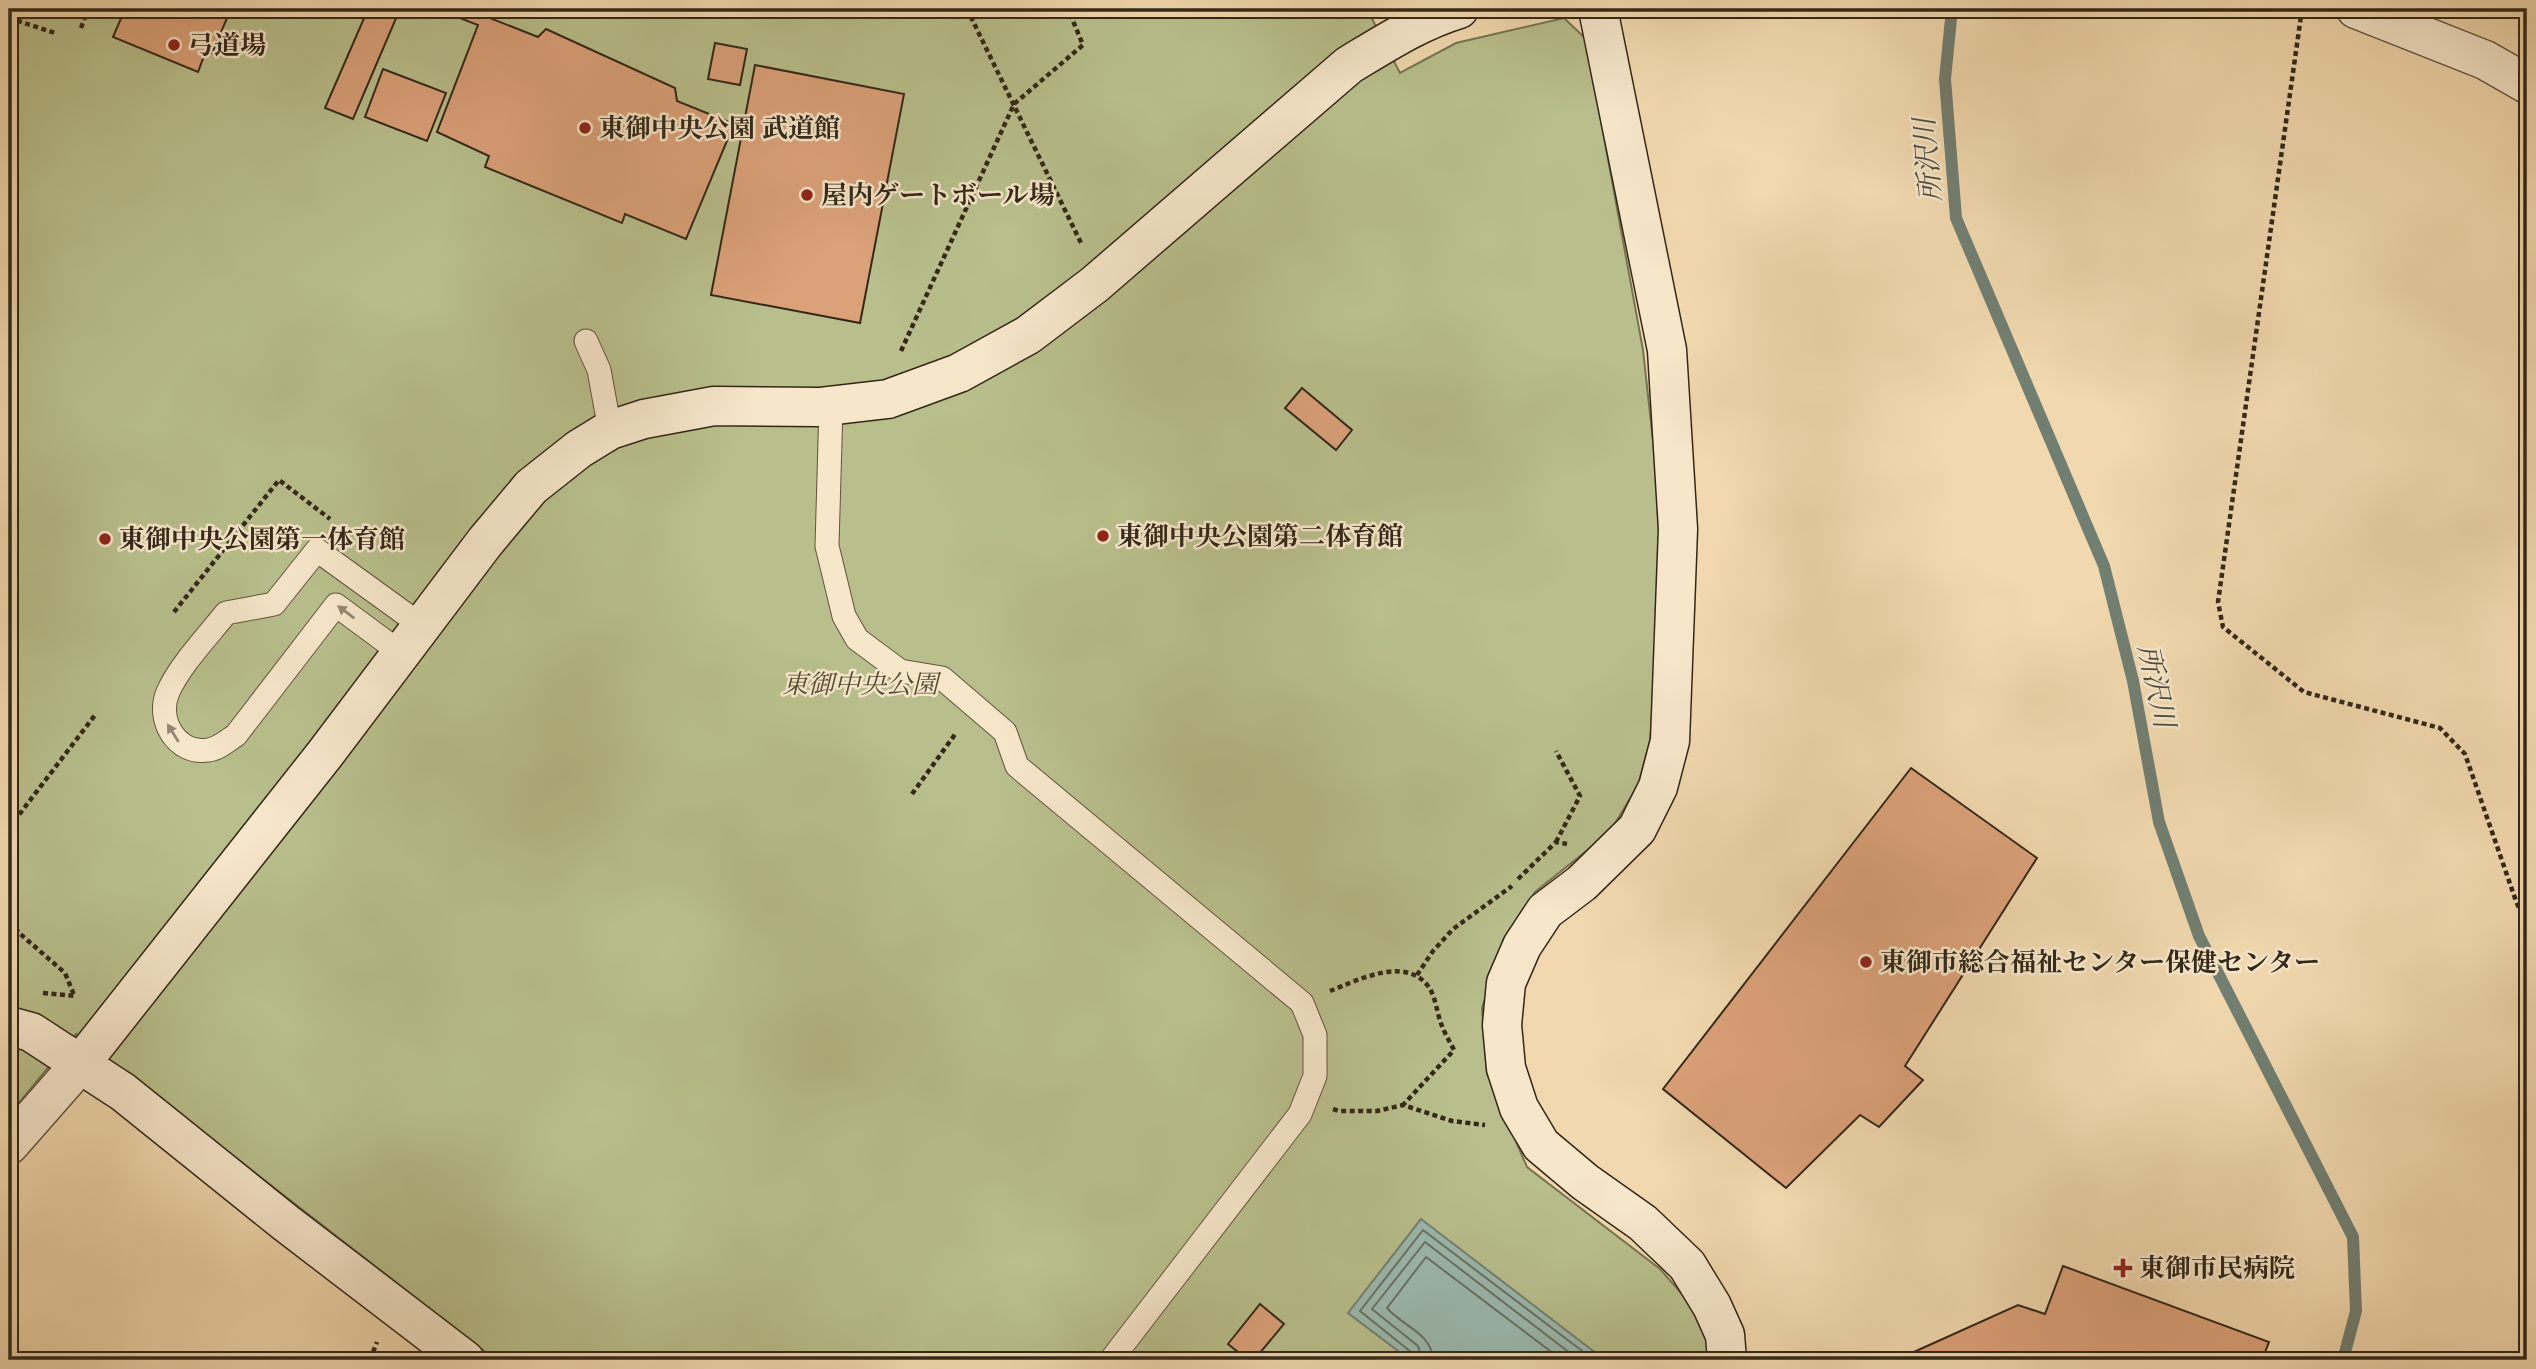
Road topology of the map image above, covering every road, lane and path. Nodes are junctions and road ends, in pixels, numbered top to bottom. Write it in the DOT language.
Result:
graph roads {
  1 [pos="88,9"];
  2 [pos="967,9"];
  3 [pos="1068,9"];
  4 [pos="1459,9"];
  5 [pos="1598,9"];
  6 [pos="2302,9"];
  7 [pos="2356,9"];
  8 [pos="9,18"];
  9 [pos="81,28"];
  10 [pos="55,33"];
  11 [pos="2527,84"];
  12 [pos="1014,104"];
  13 [pos="1099,281"];
  14 [pos="586,341"];
  15 [pos="900,353"];
  16 [pos="831,406"];
  17 [pos="610,430"];
  18 [pos="411,640"];
  19 [pos="95,715"];
  20 [pos="957,732"];
  21 [pos="1556,751"];
  22 [pos="912,794"];
  23 [pos="9,828"];
  24 [pos="1556,842"];
  25 [pos="1574,846"];
  26 [pos="9,912"];
  27 [pos="2527,926"];
  28 [pos="1417,975"];
  29 [pos="74,995"];
  30 [pos="1302,1003"];
  31 [pos="9,1026"];
  32 [pos="81,1063"];
  33 [pos="1307,1097"];
  34 [pos="1403,1105"];
  35 [pos="1494,1124"];
  36 [pos="9,1145"];
  37 [pos="465,1360"];
  38 [pos="1111,1360"];
  39 [pos="1727,1360"];
  1 -- 9 [label="path"];
  2 -- 12 [label="path"];
  3 -- 12 [label="path"];
  4 -- 13 [label="street"];
  5 -- 39 [label="street"];
  6 -- 27 [label="path"];
  7 -- 11 [label="street"];
  8 -- 10 [label="path"];
  12 -- 13 [label="path"];
  12 -- 15 [label="path"];
  13 -- 16 [label="street"];
  14 -- 17 [label="lane"];
  16 -- 17 [label="street"];
  16 -- 30 [label="lane"];
  17 -- 18 [label="street"];
  18 -- 18 [label="lane, one-way"];
  18 -- 32 [label="street"];
  19 -- 23 [label="path"];
  20 -- 22 [label="path"];
  21 -- 24 [label="path"];
  24 -- 25 [label="path"];
  24 -- 28 [label="path"];
  26 -- 29 [label="path"];
  28 -- 30 [label="path"];
  28 -- 34 [label="path"];
  30 -- 33 [label="lane"];
  31 -- 32 [label="street"];
  32 -- 36 [label="street"];
  32 -- 37 [label="street"];
  33 -- 34 [label="path"];
  33 -- 38 [label="lane"];
  34 -- 35 [label="path"];
}
